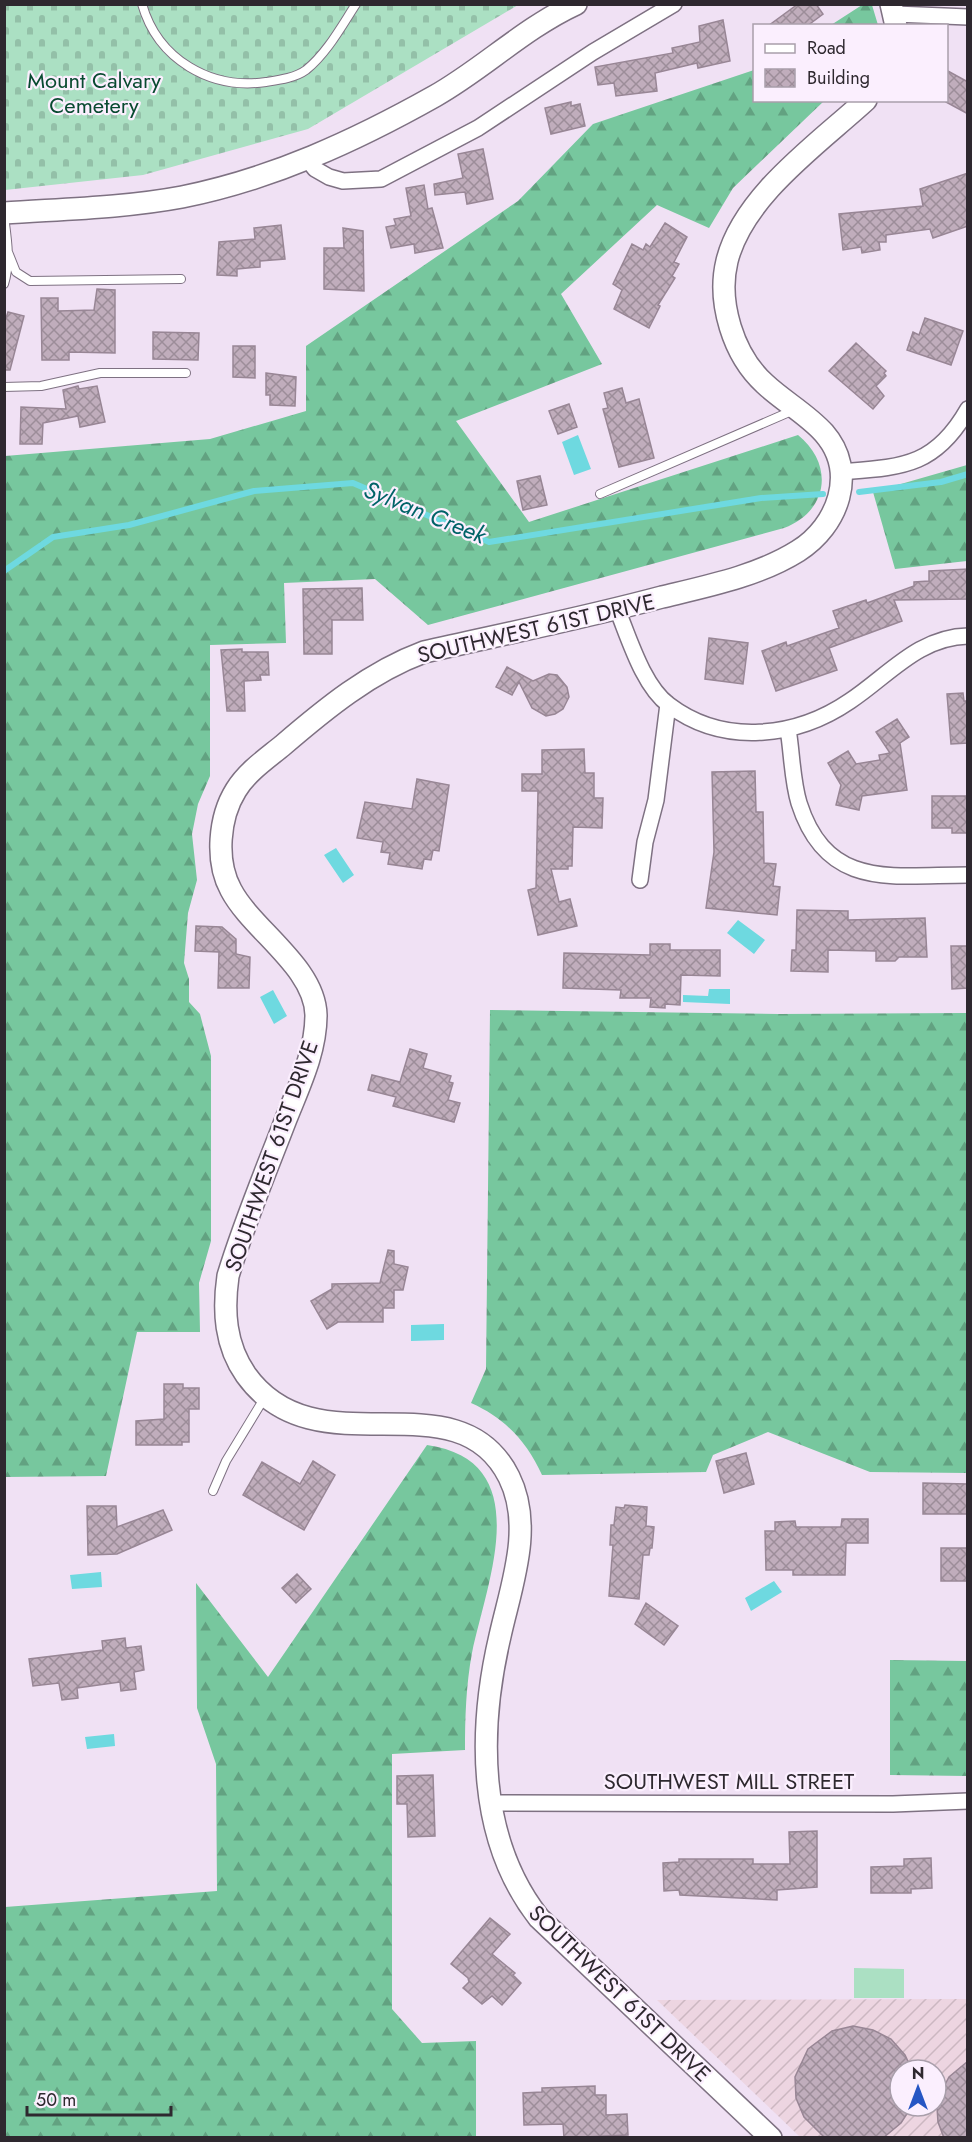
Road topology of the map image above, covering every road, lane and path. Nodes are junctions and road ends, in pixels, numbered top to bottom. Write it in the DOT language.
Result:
graph roads {
  1 [pos="142,4"];
  2 [pos="356,4"];
  3 [pos="576,4"];
  4 [pos="674,4"];
  5 [pos="894,15"];
  6 [pos="968,17"];
  7 [pos="864,102"];
  8 [pos="308,160"];
  9 [pos="4,214"];
  10 [pos="8,252"];
  11 [pos="181,279"];
  12 [pos="4,285"];
  13 [pos="186,373"];
  14 [pos="4,387"];
  15 [pos="796,409"];
  16 [pos="968,409"];
  17 [pos="841,472"];
  18 [pos="600,494"];
  19 [pos="617,609"];
  20 [pos="968,636"];
  21 [pos="668,704"];
  22 [pos="789,729"];
  23 [pos="968,875"];
  24 [pos="640,880"];
  25 [pos="265,1397"];
  26 [pos="213,1491"];
  27 [pos="968,1801"];
  28 [pos="490,1803"];
  29 [pos="771,2138"];
  1 -- 2 [label="lane"];
  3 -- 8 [label="street"];
  4 -- 8 [label="street"];
  5 -- 6 [label="street"];
  7 -- 15 [label="street, SOUTHWEST 61ST DRIVE"];
  8 -- 9 [label="street"];
  9 -- 10 [label="lane"];
  10 -- 11 [label="lane"];
  10 -- 12 [label="lane"];
  13 -- 14 [label="lane"];
  15 -- 17 [label="street, SOUTHWEST 61ST DRIVE"];
  15 -- 18 [label="lane"];
  16 -- 17 [label="street"];
  17 -- 19 [label="street, SOUTHWEST 61ST DRIVE"];
  19 -- 21 [label="street"];
  19 -- 25 [label="street, SOUTHWEST 61ST DRIVE"];
  20 -- 22 [label="street"];
  21 -- 22 [label="street"];
  21 -- 24 [label="street"];
  22 -- 23 [label="street"];
  25 -- 26 [label="lane"];
  25 -- 28 [label="street, SOUTHWEST 61ST DRIVE"];
  27 -- 28 [label="street, SOUTHWEST MILL STREET"];
  28 -- 29 [label="street, SOUTHWEST 61ST DRIVE"];
}
